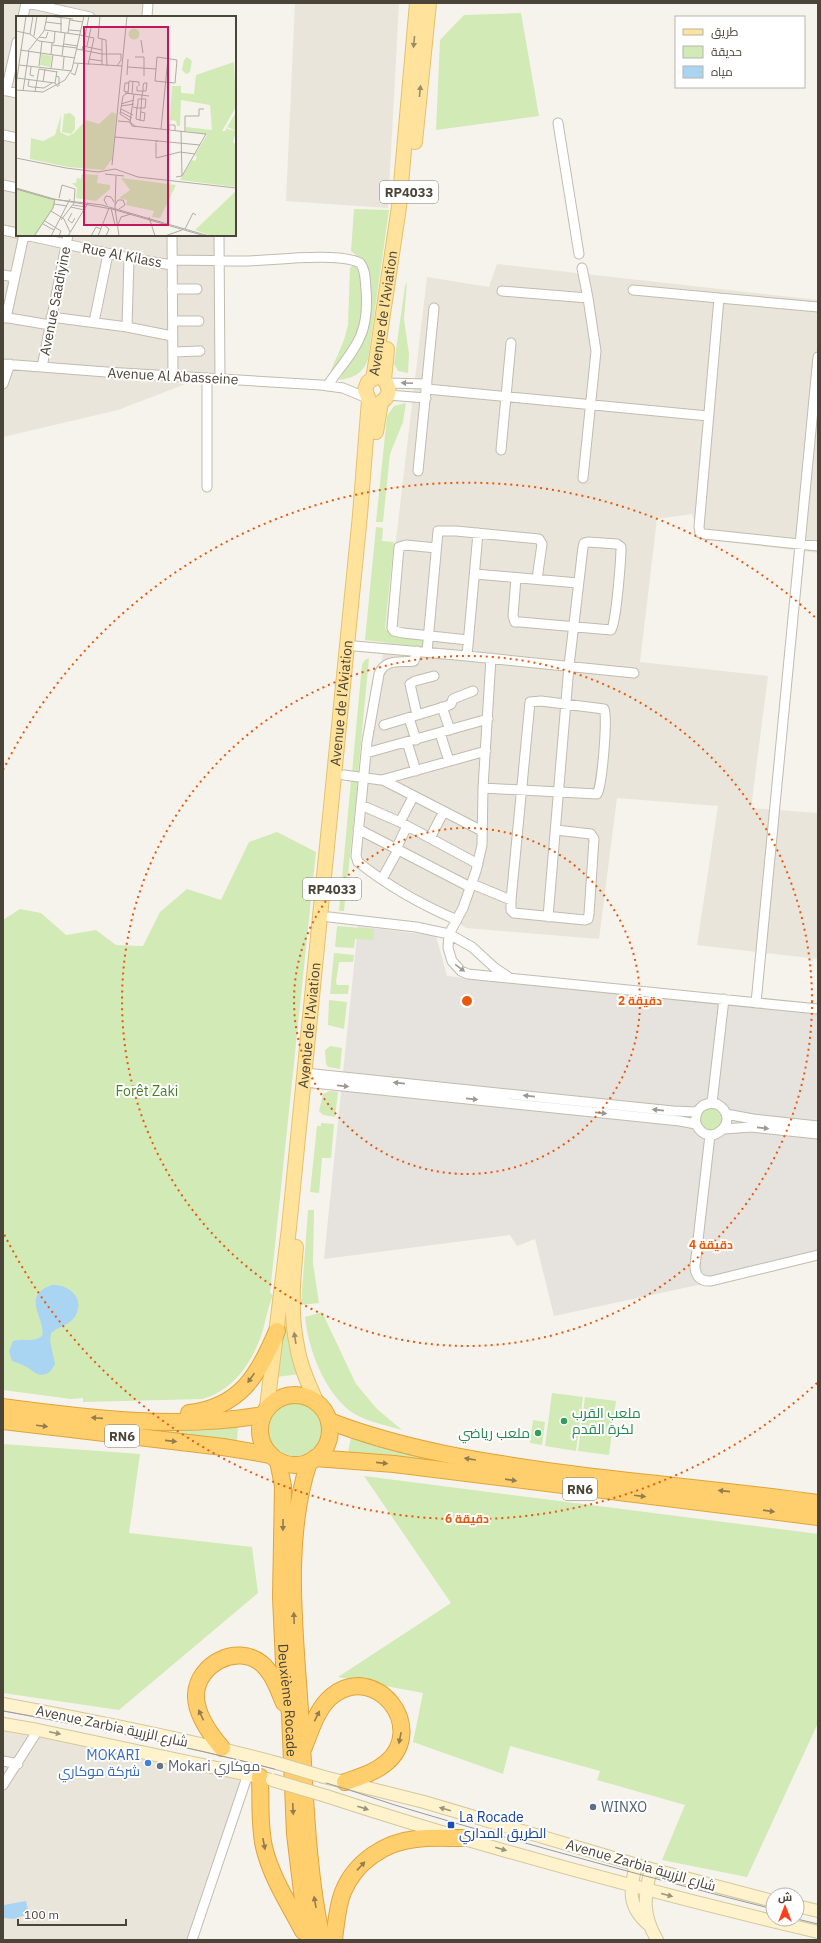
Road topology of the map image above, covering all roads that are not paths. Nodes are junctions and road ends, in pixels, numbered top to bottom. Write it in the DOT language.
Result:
graph roads {
  1 [pos="27,3"];
  2 [pos="148,3"];
  3 [pos="417,3"];
  4 [pos="429,3"];
  5 [pos="68,15"];
  6 [pos="23,16"];
  7 [pos="79,16"];
  8 [pos="147,16"];
  9 [pos="16,46"];
  10 [pos="4,91"];
  11 [pos="16,93"];
  12 [pos="558,123"];
  13 [pos="3,135"];
  14 [pos="16,138"];
  15 [pos="3,230"];
  16 [pos="16,233"];
  17 [pos="24,236"];
  18 [pos="29,236"];
  19 [pos="68,236"];
  20 [pos="172,236"];
  21 [pos="219,236"];
  22 [pos="65,244"];
  23 [pos="108,254"];
  24 [pos="579,254"];
  25 [pos="129,258"];
  26 [pos="219,260"];
  27 [pos="172,263"];
  28 [pos="582,268"];
  29 [pos="3,274"];
  30 [pos="15,277"];
  31 [pos="172,289"];
  32 [pos="197,289"];
  33 [pos="633,290"];
  34 [pos="502,291"];
  35 [pos="588,298"];
  36 [pos="719,298"];
  37 [pos="818,307"];
  38 [pos="434,308"];
  39 [pos="4,317"];
  40 [pos="50,321"];
  41 [pos="173,321"];
  42 [pos="199,321"];
  43 [pos="94,322"];
  44 [pos="127,327"];
  45 [pos="172,336"];
  46 [pos="511,343"];
  47 [pos="200,351"];
  48 [pos="173,352"];
  49 [pos="818,357"];
  50 [pos="7,364"];
  51 [pos="42,367"];
  52 [pos="173,376"];
  53 [pos="207,378"];
  54 [pos="220,379"];
  55 [pos="3,384"];
  56 [pos="327,386"];
  57 [pos="343,388"];
  58 [pos="377,390"];
  59 [pos="426,390"];
  60 [pos="505,396"];
  61 [pos="590,405"];
  62 [pos="708,416"];
  63 [pos="501,450"];
  64 [pos="418,471"];
  65 [pos="583,478"];
  66 [pos="207,487"];
  67 [pos="478,533"];
  68 [pos="801,544"];
  69 [pos="818,546"];
  70 [pos="436,548"];
  71 [pos="475,574"];
  72 [pos="516,578"];
  73 [pos="537,579"];
  74 [pos="578,583"];
  75 [pos="574,628"];
  76 [pos="428,636"];
  77 [pos="468,640"];
  78 [pos="355,646"];
  79 [pos="417,651"];
  80 [pos="427,652"];
  81 [pos="467,656"];
  82 [pos="491,658"];
  83 [pos="569,666"];
  84 [pos="634,673"];
  85 [pos="434,676"];
  86 [pos="473,691"];
  87 [pos="566,704"];
  88 [pos="442,707"];
  89 [pos="413,716"];
  90 [pos="488,719"];
  91 [pos="384,725"];
  92 [pos="450,730"];
  93 [pos="440,733"];
  94 [pos="411,741"];
  95 [pos="486,751"];
  96 [pos="366,753"];
  97 [pos="449,761"];
  98 [pos="416,771"];
  99 [pos="344,775"];
  100 [pos="364,777"];
  101 [pos="381,780"];
  102 [pos="483,788"];
  103 [pos="522,789"];
  104 [pos="559,792"];
  105 [pos="413,797"];
  106 [pos="361,805"];
  107 [pos="444,813"];
  108 [pos="404,824"];
  109 [pos="358,830"];
  110 [pos="556,830"];
  111 [pos="482,831"];
  112 [pos="430,838"];
  113 [pos="397,849"];
  114 [pos="478,864"];
  115 [pos="382,879"];
  116 [pos="471,886"];
  117 [pos="511,900"];
  118 [pos="548,917"];
  119 [pos="329,918"];
  120 [pos="457,920"];
  121 [pos="449,934"];
  122 [pos="510,978"];
  123 [pos="724,999"];
  124 [pos="756,1003"];
  125 [pos="818,1009"];
  126 [pos="309,1078"];
  127 [pos="712,1103"];
  128 [pos="697,1112"];
  129 [pos="726,1114"];
  130 [pos="696,1124"];
  131 [pos="818,1126"];
  132 [pos="799,1128"];
  133 [pos="724,1129"];
  134 [pos="818,1134"];
  135 [pos="710,1135"];
  136 [pos="818,1254"];
  137 [pos="277,1332"];
  138 [pos="316,1401"];
  139 [pos="3,1407"];
  140 [pos="265,1411"];
  141 [pos="136,1420"];
  142 [pos="3,1421"];
  143 [pos="329,1421"];
  144 [pos="274,1458"];
  145 [pos="312,1460"];
  146 [pos="818,1503"];
  147 [pos="818,1518"];
  148 [pos="3,1704"];
  149 [pos="290,1714"];
  150 [pos="3,1724"];
  151 [pos="38,1730"];
  152 [pos="222,1748"];
  153 [pos="302,1752"];
  154 [pos="3,1761"];
  155 [pos="18,1764"];
  156 [pos="260,1777"];
  157 [pos="345,1782"];
  158 [pos="3,1785"];
  159 [pos="462,1838"];
  160 [pos="636,1864"];
  161 [pos="651,1869"];
  162 [pos="631,1885"];
  163 [pos="646,1889"];
  164 [pos="765,1899"];
  165 [pos="805,1908"];
  166 [pos="818,1911"];
  167 [pos="648,1924"];
  168 [pos="818,1932"];
  169 [pos="194,1939"];
  170 [pos="309,1940"];
  171 [pos="322,1940"];
  172 [pos="334,1940"];
  173 [pos="657,1940"];
  1 -- 5 [label="street"];
  1 -- 6 [label="street"];
  2 -- 8 [label="street"];
  3 -- 58 [label="main road, Avenue de l'Aviation / RP4033, one-way"];
  58 -- 4 [label="main road, Avenue de l'Aviation / RP4033, one-way"];
  5 -- 7 [label="street"];
  9 -- 10 [label="street"];
  10 -- 11 [label="street"];
  12 -- 24 [label="street"];
  13 -- 14 [label="street"];
  15 -- 16 [label="street"];
  17 -- 30 [label="street"];
  18 -- 22 [label="street, Rue Al Kilass"];
  19 -- 22 [label="street, Avenue Saadiyine"];
  20 -- 27 [label="street"];
  21 -- 26 [label="street"];
  22 -- 23 [label="street, Rue Al Kilass"];
  22 -- 40 [label="street, Avenue Saadiyine"];
  23 -- 25 [label="street, Rue Al Kilass"];
  23 -- 43 [label="street"];
  25 -- 27 [label="street, Rue Al Kilass"];
  25 -- 44 [label="street"];
  26 -- 27 [label="street, Rue Al Kilass"];
  26 -- 54 [label="street"];
  26 -- 56 [label="street, Rue Al Kilass"];
  27 -- 31 [label="street"];
  28 -- 35 [label="street"];
  29 -- 30 [label="street"];
  30 -- 39 [label="street"];
  31 -- 32 [label="street"];
  31 -- 41 [label="street"];
  33 -- 36 [label="street"];
  34 -- 35 [label="street"];
  35 -- 61 [label="street"];
  36 -- 37 [label="street"];
  36 -- 62 [label="street"];
  38 -- 59 [label="street"];
  39 -- 40 [label="street"];
  40 -- 43 [label="street"];
  40 -- 51 [label="street, Avenue Saadiyine"];
  41 -- 42 [label="street"];
  41 -- 45 [label="street"];
  43 -- 44 [label="street"];
  44 -- 45 [label="street"];
  45 -- 48 [label="street"];
  46 -- 60 [label="street"];
  47 -- 48 [label="street"];
  48 -- 52 [label="street"];
  49 -- 68 [label="street"];
  50 -- 51 [label="street, Avenue Al Abasseine"];
  50 -- 55 [label="street"];
  51 -- 52 [label="street, Avenue Al Abasseine"];
  52 -- 53 [label="street, Avenue Al Abasseine"];
  53 -- 54 [label="street, Avenue Al Abasseine"];
  53 -- 66 [label="street"];
  54 -- 56 [label="street, Avenue Al Abasseine"];
  56 -- 57 [label="street, Avenue Al Abasseine"];
  57 -- 58 [label="street, Avenue Al Abasseine"];
  57 -- 58 [label="street, Avenue Al Abasseine"];
  58 -- 59 [label="street"];
  59 -- 58 [label="street, one-way"];
  58 -- 78 [label="main road, Avenue de l'Aviation / RP4033"];
  58 -- 126 [label="main road, Avenue de l'Aviation / RP4033"];
  59 -- 60 [label="street"];
  59 -- 64 [label="street"];
  60 -- 61 [label="street"];
  60 -- 63 [label="street"];
  61 -- 62 [label="street"];
  61 -- 65 [label="street"];
  62 -- 68 [label="street"];
  67 -- 70 [label="street"];
  67 -- 71 [label="street"];
  67 -- 73 [label="street"];
  68 -- 69 [label="street"];
  68 -- 124 [label="street"];
  70 -- 76 [label="street"];
  70 -- 76 [label="street"];
  71 -- 72 [label="street"];
  71 -- 77 [label="street"];
  72 -- 73 [label="street"];
  72 -- 75 [label="street"];
  73 -- 74 [label="street"];
  74 -- 75 [label="street"];
  74 -- 75 [label="street"];
  75 -- 83 [label="street"];
  76 -- 77 [label="street"];
  76 -- 80 [label="street"];
  77 -- 81 [label="street"];
  78 -- 79 [label="street"];
  78 -- 99 [label="main road, Avenue de l'Aviation / RP4033"];
  79 -- 80 [label="street"];
  79 -- 96 [label="street"];
  80 -- 81 [label="street"];
  81 -- 82 [label="street"];
  82 -- 83 [label="street"];
  82 -- 90 [label="street"];
  83 -- 84 [label="street"];
  83 -- 87 [label="street"];
  85 -- 89 [label="street"];
  86 -- 88 [label="street"];
  87 -- 103 [label="street"];
  87 -- 104 [label="street"];
  87 -- 104 [label="street"];
  88 -- 89 [label="street"];
  88 -- 92 [label="street"];
  89 -- 91 [label="street"];
  89 -- 94 [label="street"];
  90 -- 92 [label="street"];
  90 -- 95 [label="street"];
  92 -- 93 [label="street"];
  93 -- 94 [label="street"];
  93 -- 97 [label="street"];
  94 -- 96 [label="street"];
  94 -- 98 [label="street"];
  95 -- 97 [label="street"];
  95 -- 102 [label="street"];
  96 -- 100 [label="street"];
  97 -- 98 [label="street"];
  98 -- 101 [label="street"];
  99 -- 100 [label="street"];
  99 -- 119 [label="main road, Avenue de l'Aviation / RP4033"];
  100 -- 101 [label="street"];
  100 -- 106 [label="street"];
  101 -- 105 [label="street"];
  102 -- 103 [label="street"];
  102 -- 111 [label="street"];
  103 -- 104 [label="street"];
  103 -- 117 [label="street"];
  104 -- 110 [label="street"];
  105 -- 107 [label="street"];
  105 -- 108 [label="street"];
  106 -- 108 [label="street"];
  106 -- 109 [label="street"];
  107 -- 111 [label="street"];
  107 -- 112 [label="street"];
  108 -- 112 [label="street"];
  108 -- 113 [label="street"];
  109 -- 113 [label="street"];
  109 -- 115 [label="street"];
  110 -- 118 [label="street"];
  110 -- 118 [label="street"];
  111 -- 114 [label="street"];
  112 -- 114 [label="street"];
  113 -- 115 [label="street"];
  113 -- 116 [label="street"];
  114 -- 116 [label="street"];
  115 -- 120 [label="street"];
  116 -- 117 [label="street"];
  116 -- 120 [label="street"];
  117 -- 118 [label="street"];
  119 -- 121 [label="street"];
  119 -- 126 [label="main road, Avenue de l'Aviation / RP4033"];
  120 -- 121 [label="street"];
  121 -- 122 [label="street"];
  121 -- 122 [label="street, one-way"];
  122 -- 123 [label="street"];
  123 -- 124 [label="street"];
  123 -- 127 [label="street"];
  124 -- 125 [label="street"];
  128 -- 126 [label="street, one-way"];
  126 -- 130 [label="street, one-way"];
  126 -- 137 [label="main road, Avenue de l'Aviation / RP4033"];
  138 -- 126 [label="main road, Avenue de l'Aviation / RP4033, one-way"];
  127 -- 128 [label="street"];
  127 -- 129 [label="street"];
  128 -- 130 [label="street"];
  129 -- 132 [label="street"];
  129 -- 133 [label="street"];
  130 -- 135 [label="street"];
  131 -- 132 [label="street"];
  133 -- 132 [label="street, one-way"];
  132 -- 134 [label="street"];
  133 -- 135 [label="street"];
  135 -- 136 [label="street"];
  137 -- 140 [label="main road, Avenue de l'Aviation / RP4033"];
  137 -- 141 [label="highway, one-way"];
  138 -- 140 [label="highway, RN6"];
  138 -- 143 [label="highway"];
  141 -- 139 [label="highway, RN6, one-way"];
  140 -- 141 [label="highway, RN6"];
  140 -- 144 [label="highway"];
  142 -- 144 [label="highway, RN6, one-way"];
  143 -- 145 [label="highway"];
  146 -- 143 [label="highway, RN6, one-way"];
  144 -- 145 [label="highway, RN6"];
  144 -- 149 [label="highway, Deuxième Rocade, one-way"];
  145 -- 147 [label="highway, RN6, one-way"];
  153 -- 145 [label="highway, Deuxième Rocade, one-way"];
  148 -- 152 [label="main road, Avenue Zarbia شارع الزربية"];
  152 -- 149 [label="highway, one-way"];
  149 -- 170 [label="highway, Deuxième Rocade, one-way"];
  150 -- 151 [label="main road, Avenue Zarbia شارع الزربية"];
  151 -- 155 [label="street"];
  151 -- 156 [label="main road, Avenue Zarbia شارع الزربية, one-way"];
  152 -- 157 [label="main road, Avenue Zarbia شارع الزربية, bridge"];
  153 -- 157 [label="highway, one-way"];
  171 -- 153 [label="highway, Deuxième Rocade, one-way"];
  154 -- 155 [label="street"];
  155 -- 158 [label="street"];
  156 -- 159 [label="main road, Avenue Zarbia شارع الزربية, one-way, bridge"];
  156 -- 169 [label="street"];
  156 -- 170 [label="highway, one-way"];
  160 -- 157 [label="main road, Avenue Zarbia شارع الزربية, one-way"];
  159 -- 162 [label="main road, Avenue Zarbia شارع الزربية, one-way"];
  172 -- 159 [label="highway, one-way"];
  160 -- 161 [label="main road, Avenue Zarbia شارع الزربية"];
  160 -- 162 [label="main road"];
  161 -- 163 [label="main road"];
  161 -- 164 [label="main road, Avenue Zarbia شارع الزربية"];
  162 -- 163 [label="main road, Avenue Zarbia شارع الزربية"];
  162 -- 167 [label="main road"];
  163 -- 167 [label="main road"];
  163 -- 168 [label="main road, Avenue Zarbia شارع الزربية, one-way"];
  165 -- 166 [label="main road"];
  167 -- 173 [label="main road"];
}
